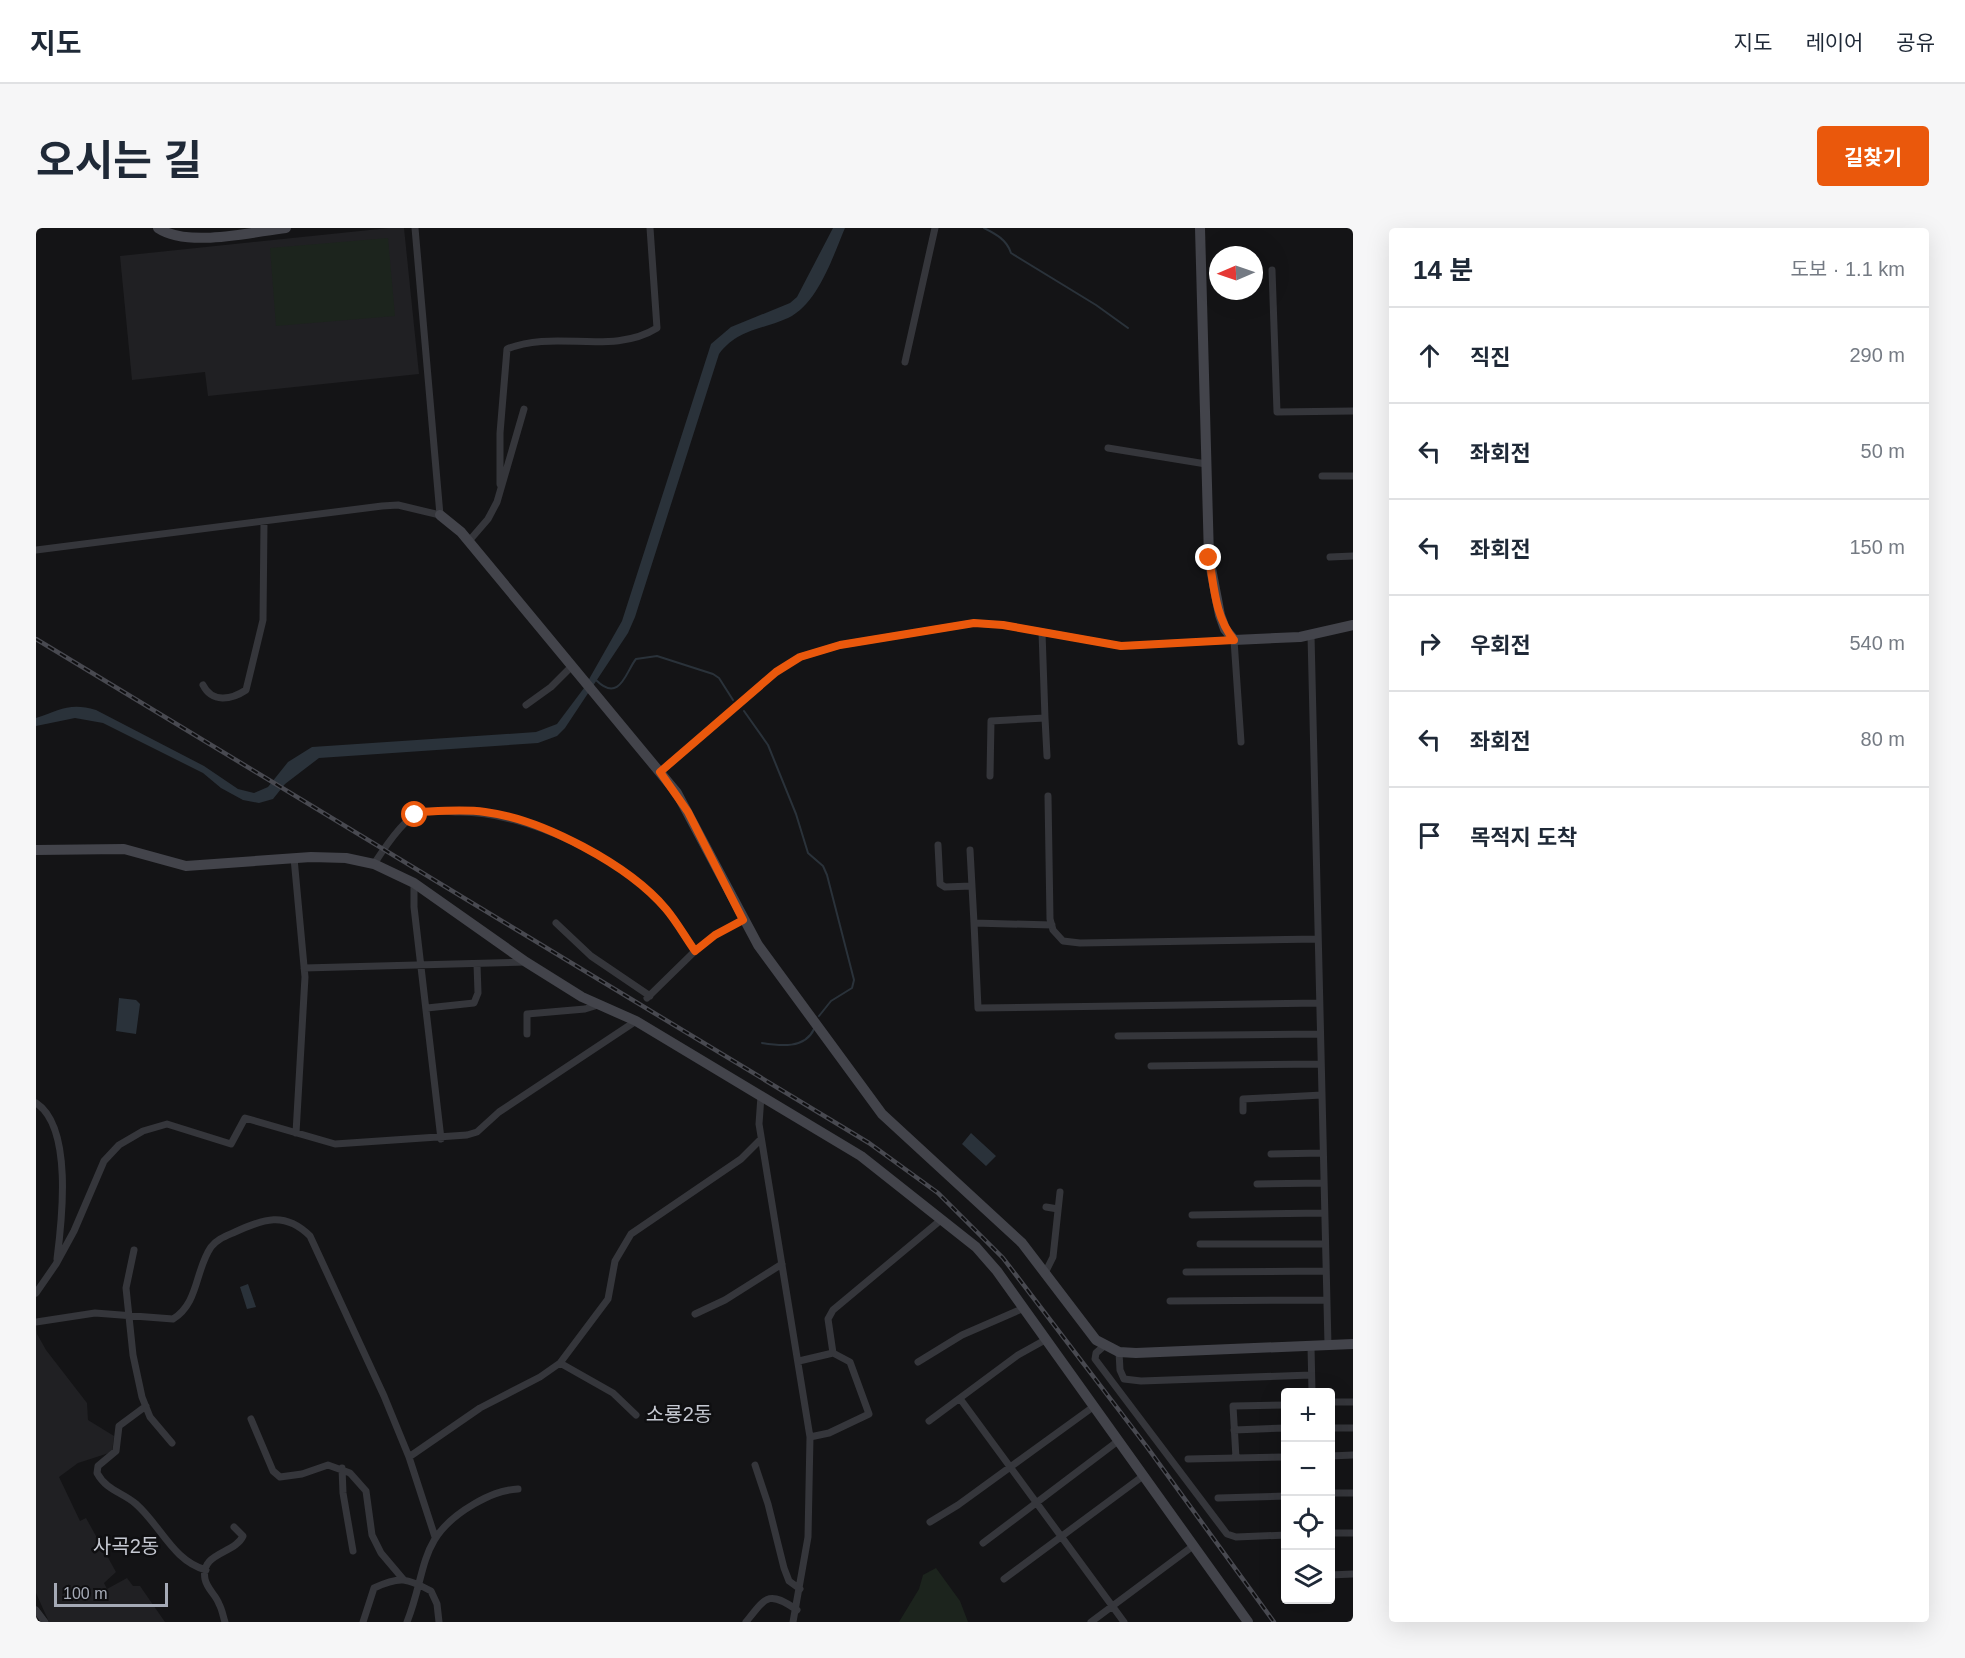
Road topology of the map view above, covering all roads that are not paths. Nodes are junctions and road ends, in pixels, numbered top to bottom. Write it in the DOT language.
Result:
graph roads {
  1 [pos="158,228"];
  2 [pos="286,228"];
  3 [pos="415,228"];
  4 [pos="650,228"];
  5 [pos="935,228"];
  6 [pos="1200,228"];
  7 [pos="1272,270"];
  8 [pos="905,362"];
  9 [pos="524,409"];
  10 [pos="1353,411"];
  11 [pos="1108,448"];
  12 [pos="1206,464"];
  13 [pos="1322,476"];
  14 [pos="1353,477"];
  15 [pos="500,484"];
  16 [pos="440,515"];
  17 [pos="264,522"];
  18 [pos="469,541"];
  19 [pos="36,550"];
  20 [pos="1353,556"];
  21 [pos="1330,557"];
  22 [pos="1353,626"];
  23 [pos="1042,632"];
  24 [pos="1311,635"];
  25 [pos="1234,640"];
  26 [pos="572,666"];
  27 [pos="203,686"];
  28 [pos="526,705"];
  29 [pos="1045,718"];
  30 [pos="1241,742"];
  31 [pos="1047,756"];
  32 [pos="660,772"];
  33 [pos="990,776"];
  34 [pos="1048,796"];
  35 [pos="938,845"];
  36 [pos="36,850"];
  37 [pos="970,850"];
  38 [pos="294,858"];
  39 [pos="374,864"];
  40 [pos="414,883"];
  41 [pos="971,886"];
  42 [pos="743,920"];
  43 [pos="556,923"];
  44 [pos="974,923"];
  45 [pos="1052,925"];
  46 [pos="1318,939"];
  47 [pos="695,951"];
  48 [pos="526,962"];
  49 [pos="477,964"];
  50 [pos="422,966"];
  51 [pos="304,968"];
  52 [pos="1319,1003"];
  53 [pos="601,1005"];
  54 [pos="427,1008"];
  55 [pos="636,1022"];
  56 [pos="527,1034"];
  57 [pos="1320,1034"];
  58 [pos="1118,1036"];
  59 [pos="1321,1064"];
  60 [pos="1151,1066"];
  61 [pos="1322,1095"];
  62 [pos="761,1096"];
  63 [pos="36,1103"];
  64 [pos="1243,1111"];
  65 [pos="296,1133"];
  66 [pos="441,1139"];
  67 [pos="761,1139"];
  68 [pos="1323,1153"];
  69 [pos="1271,1154"];
  70 [pos="1324,1183"];
  71 [pos="1257,1184"];
  72 [pos="1060,1192"];
  73 [pos="1046,1207"];
  74 [pos="1058,1209"];
  75 [pos="1324,1214"];
  76 [pos="1192,1215"];
  77 [pos="942,1219"];
  78 [pos="1200,1244"];
  79 [pos="1325,1244"];
  80 [pos="134,1250"];
  81 [pos="56,1264"];
  82 [pos="782,1264"];
  83 [pos="1326,1271"];
  84 [pos="1186,1272"];
  85 [pos="1045,1273"];
  86 [pos="36,1293"];
  87 [pos="1327,1300"];
  88 [pos="1170,1301"];
  89 [pos="1024,1308"];
  90 [pos="695,1314"];
  91 [pos="128,1317"];
  92 [pos="36,1322"];
  93 [pos="1045,1340"];
  94 [pos="1353,1344"];
  95 [pos="1328,1345"];
  96 [pos="1104,1346"];
  97 [pos="1311,1346"];
  98 [pos="1119,1352"];
  99 [pos="833,1353"];
  100 [pos="799,1361"];
  101 [pos="918,1362"];
  102 [pos="560,1363"];
  103 [pos="1311,1375"];
  104 [pos="1312,1388"];
  105 [pos="961,1400"];
  106 [pos="1335,1402"];
  107 [pos="1353,1402"];
  108 [pos="1281,1405"];
  109 [pos="146,1406"];
  110 [pos="1093,1407"];
  111 [pos="636,1415"];
  112 [pos="251,1419"];
  113 [pos="929,1421"];
  114 [pos="1281,1428"];
  115 [pos="1335,1428"];
  116 [pos="1353,1428"];
  117 [pos="1234,1430"];
  118 [pos="810,1437"];
  119 [pos="1118,1442"];
  120 [pos="172,1443"];
  121 [pos="1353,1455"];
  122 [pos="1335,1456"];
  123 [pos="409,1457"];
  124 [pos="1281,1457"];
  125 [pos="1236,1458"];
  126 [pos="1188,1459"];
  127 [pos="754,1465"];
  128 [pos="342,1468"];
  129 [pos="1011,1468"];
  130 [pos="1143,1476"];
  131 [pos="518,1490"];
  132 [pos="1335,1493"];
  133 [pos="1353,1493"];
  134 [pos="1281,1496"];
  135 [pos="1218,1497"];
  136 [pos="1036,1502"];
  137 [pos="930,1522"];
  138 [pos="234,1527"];
  139 [pos="1335,1533"];
  140 [pos="1353,1533"];
  141 [pos="1281,1535"];
  142 [pos="1061,1536"];
  143 [pos="435,1537"];
  144 [pos="983,1543"];
  145 [pos="1193,1546"];
  146 [pos="352,1551"];
  147 [pos="206,1570"];
  148 [pos="1353,1574"];
  149 [pos="1335,1575"];
  150 [pos="403,1579"];
  151 [pos="1004,1579"];
  152 [pos="418,1584"];
  153 [pos="800,1589"];
  154 [pos="1112,1606"];
  155 [pos="36,1610"];
  156 [pos="796,1610"];
  157 [pos="45,1622"];
  158 [pos="225,1622"];
  159 [pos="363,1622"];
  160 [pos="407,1622"];
  161 [pos="439,1622"];
  162 [pos="746,1622"];
  163 [pos="793,1622"];
  164 [pos="1091,1622"];
  165 [pos="1124,1622"];
  166 [pos="1248,1622"];
  1 -- 2 [label="street"];
  3 -- 16 [label="street"];
  4 -- 15 [label="street"];
  5 -- 8 [label="street"];
  6 -- 12 [label="street"];
  7 -- 10 [label="street"];
  9 -- 15 [label="street"];
  11 -- 12 [label="street"];
  12 -- 25 [label="street"];
  13 -- 14 [label="street"];
  15 -- 18 [label="street"];
  16 -- 17 [label="street"];
  16 -- 18 [label="street"];
  17 -- 19 [label="street"];
  17 -- 27 [label="street"];
  18 -- 26 [label="street"];
  20 -- 21 [label="street"];
  22 -- 24 [label="street"];
  23 -- 25 [label="street"];
  23 -- 29 [label="street"];
  23 -- 32 [label="street"];
  24 -- 25 [label="street"];
  24 -- 46 [label="street"];
  25 -- 30 [label="street"];
  26 -- 28 [label="street"];
  26 -- 32 [label="street"];
  29 -- 31 [label="street"];
  29 -- 33 [label="street"];
  32 -- 42 [label="street"];
  34 -- 45 [label="street"];
  35 -- 41 [label="street"];
  36 -- 38 [label="street"];
  37 -- 41 [label="street"];
  38 -- 39 [label="street"];
  38 -- 51 [label="street"];
  39 -- 40 [label="street"];
  39 -- 47 [label="street"];
  40 -- 48 [label="street"];
  40 -- 50 [label="street"];
  41 -- 44 [label="street"];
  42 -- 47 [label="street"];
  42 -- 85 [label="street"];
  43 -- 47 [label="street"];
  44 -- 45 [label="street"];
  44 -- 52 [label="street"];
  45 -- 46 [label="street"];
  46 -- 52 [label="street"];
  48 -- 49 [label="street"];
  48 -- 53 [label="street"];
  49 -- 50 [label="street"];
  49 -- 54 [label="street"];
  50 -- 51 [label="street"];
  50 -- 54 [label="street"];
  51 -- 65 [label="street"];
  52 -- 57 [label="street"];
  53 -- 55 [label="street"];
  53 -- 56 [label="street"];
  54 -- 66 [label="street"];
  55 -- 62 [label="street"];
  55 -- 66 [label="street"];
  57 -- 58 [label="street"];
  57 -- 59 [label="street"];
  59 -- 60 [label="street"];
  59 -- 61 [label="street"];
  61 -- 64 [label="street"];
  61 -- 68 [label="street"];
  62 -- 67 [label="street"];
  62 -- 77 [label="street"];
  63 -- 81 [label="street"];
  65 -- 66 [label="street"];
  65 -- 81 [label="street"];
  67 -- 82 [label="street"];
  67 -- 102 [label="street"];
  68 -- 69 [label="street"];
  68 -- 70 [label="street"];
  70 -- 71 [label="street"];
  70 -- 75 [label="street"];
  72 -- 74 [label="street"];
  73 -- 74 [label="street"];
  74 -- 85 [label="street"];
  75 -- 76 [label="street"];
  75 -- 79 [label="street"];
  77 -- 89 [label="street"];
  77 -- 99 [label="street"];
  78 -- 79 [label="street"];
  79 -- 83 [label="street"];
  80 -- 91 [label="street"];
  81 -- 86 [label="street"];
  82 -- 90 [label="street"];
  82 -- 100 [label="street"];
  83 -- 84 [label="street"];
  83 -- 87 [label="street"];
  85 -- 96 [label="street"];
  87 -- 88 [label="street"];
  87 -- 95 [label="street"];
  89 -- 93 [label="street"];
  89 -- 101 [label="street"];
  91 -- 92 [label="street"];
  91 -- 109 [label="street"];
  91 -- 123 [label="street"];
  93 -- 105 [label="street"];
  93 -- 110 [label="street"];
  94 -- 95 [label="street"];
  95 -- 97 [label="street"];
  96 -- 98 [label="street"];
  96 -- 141 [label="street"];
  97 -- 98 [label="street"];
  97 -- 103 [label="street"];
  98 -- 103 [label="street"];
  99 -- 100 [label="street"];
  99 -- 118 [label="street"];
  100 -- 118 [label="street"];
  102 -- 111 [label="street"];
  102 -- 123 [label="street"];
  103 -- 104 [label="street"];
  105 -- 113 [label="street"];
  105 -- 129 [label="street"];
  106 -- 107 [label="street"];
  108 -- 117 [label="street"];
  109 -- 120 [label="street"];
  109 -- 147 [label="street"];
  110 -- 119 [label="street"];
  110 -- 129 [label="street"];
  112 -- 128 [label="street"];
  114 -- 117 [label="street"];
  115 -- 116 [label="street"];
  117 -- 125 [label="street"];
  118 -- 153 [label="street"];
  119 -- 130 [label="street"];
  119 -- 136 [label="street"];
  121 -- 122 [label="street"];
  123 -- 143 [label="street"];
  124 -- 125 [label="street"];
  125 -- 126 [label="street"];
  127 -- 153 [label="street"];
  128 -- 146 [label="street"];
  128 -- 150 [label="street"];
  129 -- 136 [label="street"];
  129 -- 137 [label="street"];
  130 -- 142 [label="street"];
  130 -- 145 [label="street"];
  131 -- 143 [label="street"];
  132 -- 133 [label="street"];
  134 -- 135 [label="street"];
  136 -- 142 [label="street"];
  136 -- 144 [label="street"];
  138 -- 147 [label="street"];
  139 -- 140 [label="street"];
  142 -- 151 [label="street"];
  142 -- 154 [label="street"];
  143 -- 152 [label="street"];
  145 -- 154 [label="street"];
  145 -- 166 [label="street"];
  147 -- 158 [label="street"];
  148 -- 149 [label="street"];
  150 -- 152 [label="street"];
  150 -- 159 [label="street"];
  152 -- 160 [label="street"];
  152 -- 161 [label="street"];
  153 -- 156 [label="street"];
  154 -- 164 [label="street"];
  154 -- 165 [label="street"];
  155 -- 157 [label="street"];
  156 -- 162 [label="street"];
  156 -- 163 [label="street"];
}
